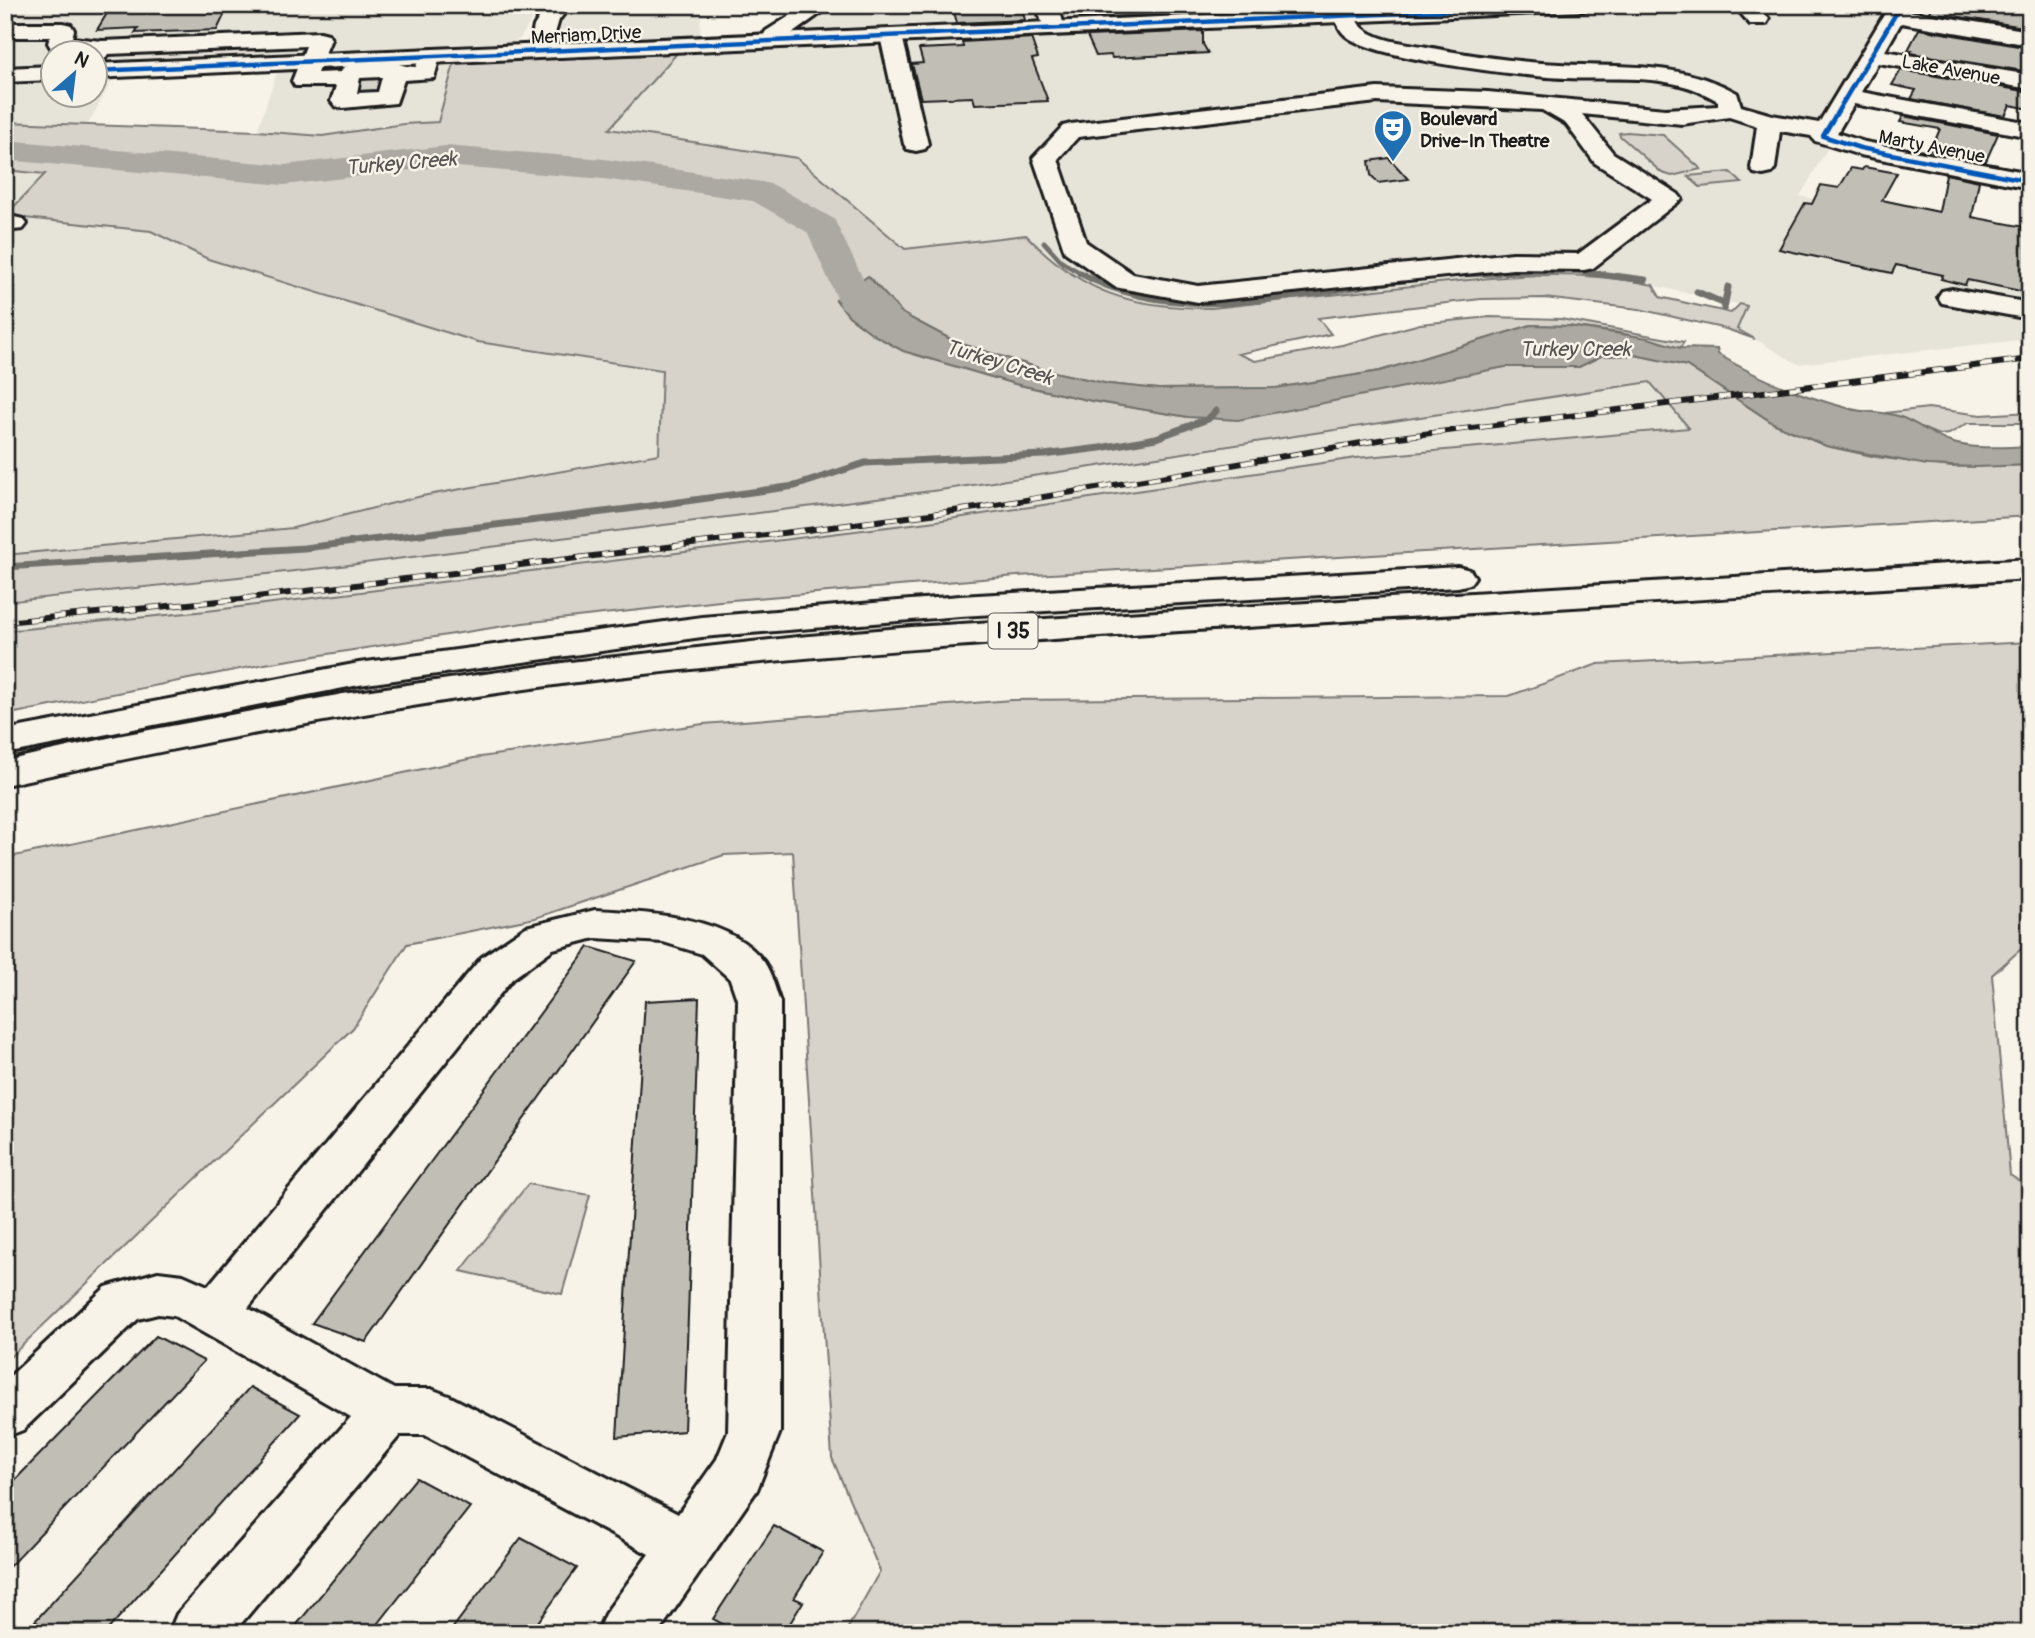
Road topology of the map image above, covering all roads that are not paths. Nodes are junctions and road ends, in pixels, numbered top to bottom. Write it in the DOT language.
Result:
graph roads {
  1 [pos="822,5"];
  2 [pos="1046,5"];
  3 [pos="1583,5"];
  4 [pos="553,6"];
  5 [pos="1480,8"];
  6 [pos="1898,10"];
  7 [pos="1268,12"];
  8 [pos="1345,17"];
  9 [pos="1054,29"];
  10 [pos="5,30"];
  11 [pos="891,36"];
  12 [pos="62,38"];
  13 [pos="2030,38"];
  14 [pos="776,41"];
  15 [pos="108,52"];
  16 [pos="540,52"];
  17 [pos="1872,55"];
  18 [pos="429,58"];
  19 [pos="309,63"];
  20 [pos="108,70"];
  21 [pos="38,74"];
  22 [pos="5,75"];
  23 [pos="2030,82"];
  24 [pos="1847,96"];
  25 [pos="1550,105"];
  26 [pos="1730,110"];
  27 [pos="1769,122"];
  28 [pos="2030,130"];
  29 [pos="1827,135"];
  30 [pos="916,144"];
  31 [pos="1763,168"];
  32 [pos="2030,181"];
  33 [pos="1952,297"];
  34 [pos="2030,311"];
  35 [pos="2030,542"];
  36 [pos="2030,569"];
  37 [pos="5,742"];
  38 [pos="5,773"];
  39 [pos="214,1314"];
  40 [pos="388,1412"];
  41 [pos="5,1414"];
  42 [pos="686,1546"];
  43 [pos="197,1633"];
  44 [pos="625,1633"];
  1 -- 14 [label="main road"];
  2 -- 9 [label="main road"];
  3 -- 5 [label="main road, Merriam Drive"];
  4 -- 16 [label="main road"];
  5 -- 8 [label="main road, Merriam Drive"];
  6 -- 13 [label="main road"];
  6 -- 17 [label="main road"];
  7 -- 8 [label="main road, Merriam Drive"];
  7 -- 9 [label="main road, Merriam Drive"];
  8 -- 26 [label="main road"];
  9 -- 11 [label="main road, Merriam Drive"];
  10 -- 12 [label="main road"];
  11 -- 14 [label="main road, Merriam Drive"];
  11 -- 30 [label="main road"];
  14 -- 16 [label="main road, Merriam Drive"];
  15 -- 19 [label="main road"];
  16 -- 18 [label="main road, Merriam Drive"];
  17 -- 23 [label="main road, Lake Avenue"];
  17 -- 24 [label="main road"];
  18 -- 19 [label="main road, Merriam Drive"];
  18 -- 19 [label="main road"];
  19 -- 20 [label="main road, Merriam Drive"];
  21 -- 22 [label="main road"];
  24 -- 28 [label="main road"];
  24 -- 29 [label="main road"];
  25 -- 25 [label="main road"];
  25 -- 26 [label="main road"];
  26 -- 27 [label="main road, Marty Avenue"];
  27 -- 29 [label="main road, Marty Avenue"];
  27 -- 31 [label="main road"];
  29 -- 32 [label="main road, Marty Avenue"];
  33 -- 34 [label="main road"];
  35 -- 37 [label="main road, I 35"];
  36 -- 38 [label="main road, I 35"];
  39 -- 40 [label="main road"];
  39 -- 41 [label="main road"];
  39 -- 42 [label="main road"];
  40 -- 42 [label="main road"];
  40 -- 43 [label="main road"];
  42 -- 44 [label="main road"];
}
